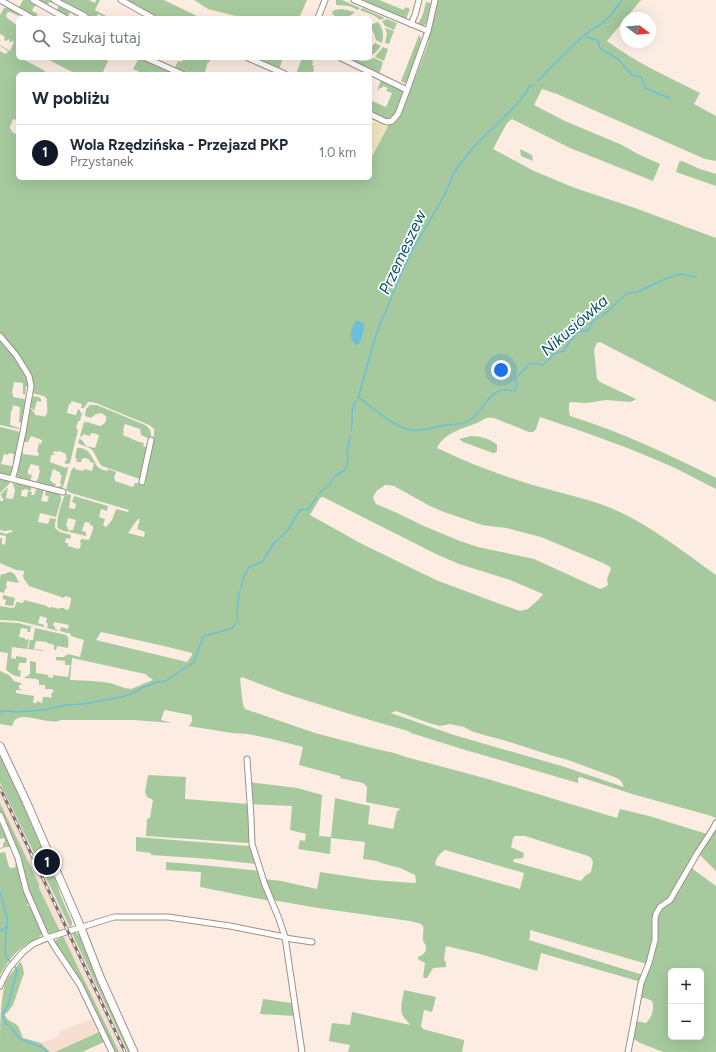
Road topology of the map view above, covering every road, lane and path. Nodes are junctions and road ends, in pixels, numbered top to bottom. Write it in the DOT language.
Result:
graph roads {
  1 [pos="0,0"];
  2 [pos="33,0"];
  3 [pos="54,0"];
  4 [pos="120,0"];
  5 [pos="325,0"];
  6 [pos="354,0"];
  7 [pos="419,0"];
  8 [pos="435,0"];
  9 [pos="28,16"];
  10 [pos="61,16"];
  11 [pos="85,16"];
  12 [pos="150,16"];
  13 [pos="319,16"];
  14 [pos="411,24"];
  15 [pos="428,31"];
  16 [pos="150,60"];
  17 [pos="253,60"];
  18 [pos="345,60"];
  19 [pos="178,72"];
  20 [pos="280,72"];
  21 [pos="370,72"];
  22 [pos="372,73"];
  23 [pos="407,90"];
  24 [pos="372,115"];
  25 [pos="0,336"];
  26 [pos="151,440"];
  27 [pos="0,476"];
  28 [pos="12,480"];
  29 [pos="142,482"];
  30 [pos="63,492"];
  31 [pos="0,746"];
  32 [pos="247,759"];
  33 [pos="0,815"];
  34 [pos="716,823"];
  35 [pos="80,927"];
  36 [pos="48,938"];
  37 [pos="285,938"];
  38 [pos="312,942"];
  39 [pos="0,986"];
  40 [pos="112,1052"];
  41 [pos="134,1052"];
  42 [pos="302,1052"];
  43 [pos="628,1052"];
  1 -- 9 [label="street"];
  2 -- 10 [label="street"];
  3 -- 11 [label="street"];
  4 -- 12 [label="street"];
  5 -- 13 [label="street"];
  6 -- 14 [label="street"];
  7 -- 14 [label="street"];
  8 -- 15 [label="street"];
  14 -- 15 [label="street"];
  15 -- 23 [label="street"];
  16 -- 19 [label="street"];
  17 -- 20 [label="street"];
  18 -- 21 [label="street"];
  22 -- 23 [label="street"];
  23 -- 24 [label="street"];
  25 -- 28 [label="street"];
  26 -- 29 [label="street"];
  27 -- 28 [label="street"];
  28 -- 30 [label="street"];
  31 -- 35 [label="street"];
  32 -- 37 [label="street"];
  33 -- 36 [label="street"];
  34 -- 43 [label="street"];
  35 -- 36 [label="street"];
  35 -- 37 [label="street"];
  35 -- 41 [label="street"];
  36 -- 39 [label="street"];
  36 -- 40 [label="street"];
  37 -- 38 [label="street"];
  37 -- 42 [label="street"];
}
